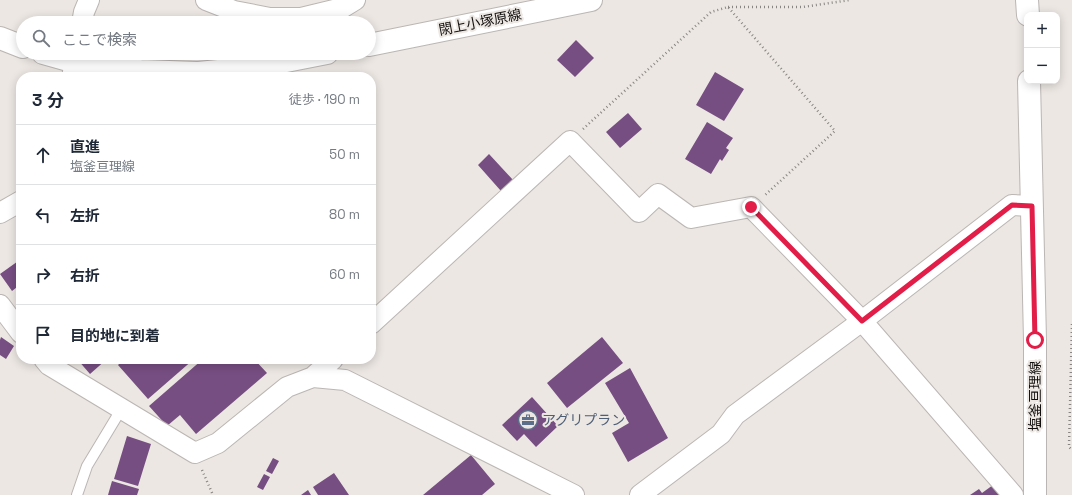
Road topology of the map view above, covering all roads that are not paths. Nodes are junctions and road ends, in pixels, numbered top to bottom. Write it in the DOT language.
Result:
graph roads {
  1 [pos="89,0"];
  2 [pos="206,0"];
  3 [pos="355,0"];
  4 [pos="591,0"];
  5 [pos="1027,0"];
  6 [pos="1028,12"];
  7 [pos="83,16"];
  8 [pos="261,16"];
  9 [pos="308,16"];
  10 [pos="0,38"];
  11 [pos="16,44"];
  12 [pos="376,44"];
  13 [pos="63,60"];
  14 [pos="291,60"];
  15 [pos="75,64"];
  16 [pos="169,72"];
  17 [pos="208,72"];
  18 [pos="1029,84"];
  19 [pos="16,204"];
  20 [pos="1032,206"];
  21 [pos="0,214"];
  22 [pos="0,304"];
  23 [pos="376,319"];
  24 [pos="862,321"];
  25 [pos="16,326"];
  26 [pos="48,364"];
  27 [pos="327,364"];
  28 [pos="313,377"];
  29 [pos="122,408"];
  30 [pos="78,495"];
  31 [pos="574,495"];
  32 [pos="640,495"];
  33 [pos="1013,495"];
  34 [pos="1035,495"];
  1 -- 7 [label="street"];
  2 -- 8 [label="street"];
  3 -- 9 [label="street"];
  4 -- 12 [label="street, 閖上小塚原線"];
  5 -- 6 [label="street"];
  10 -- 11 [label="street"];
  13 -- 15 [label="street"];
  14 -- 17 [label="street"];
  15 -- 16 [label="street"];
  18 -- 20 [label="street, 塩釜亘理線"];
  19 -- 21 [label="street"];
  20 -- 24 [label="street"];
  20 -- 34 [label="street, 塩釜亘理線"];
  22 -- 25 [label="street"];
  23 -- 24 [label="street"];
  24 -- 32 [label="street"];
  24 -- 33 [label="street"];
  26 -- 29 [label="street"];
  27 -- 28 [label="street"];
  28 -- 29 [label="street"];
  28 -- 31 [label="street"];
  29 -- 30 [label="lane"];
}
